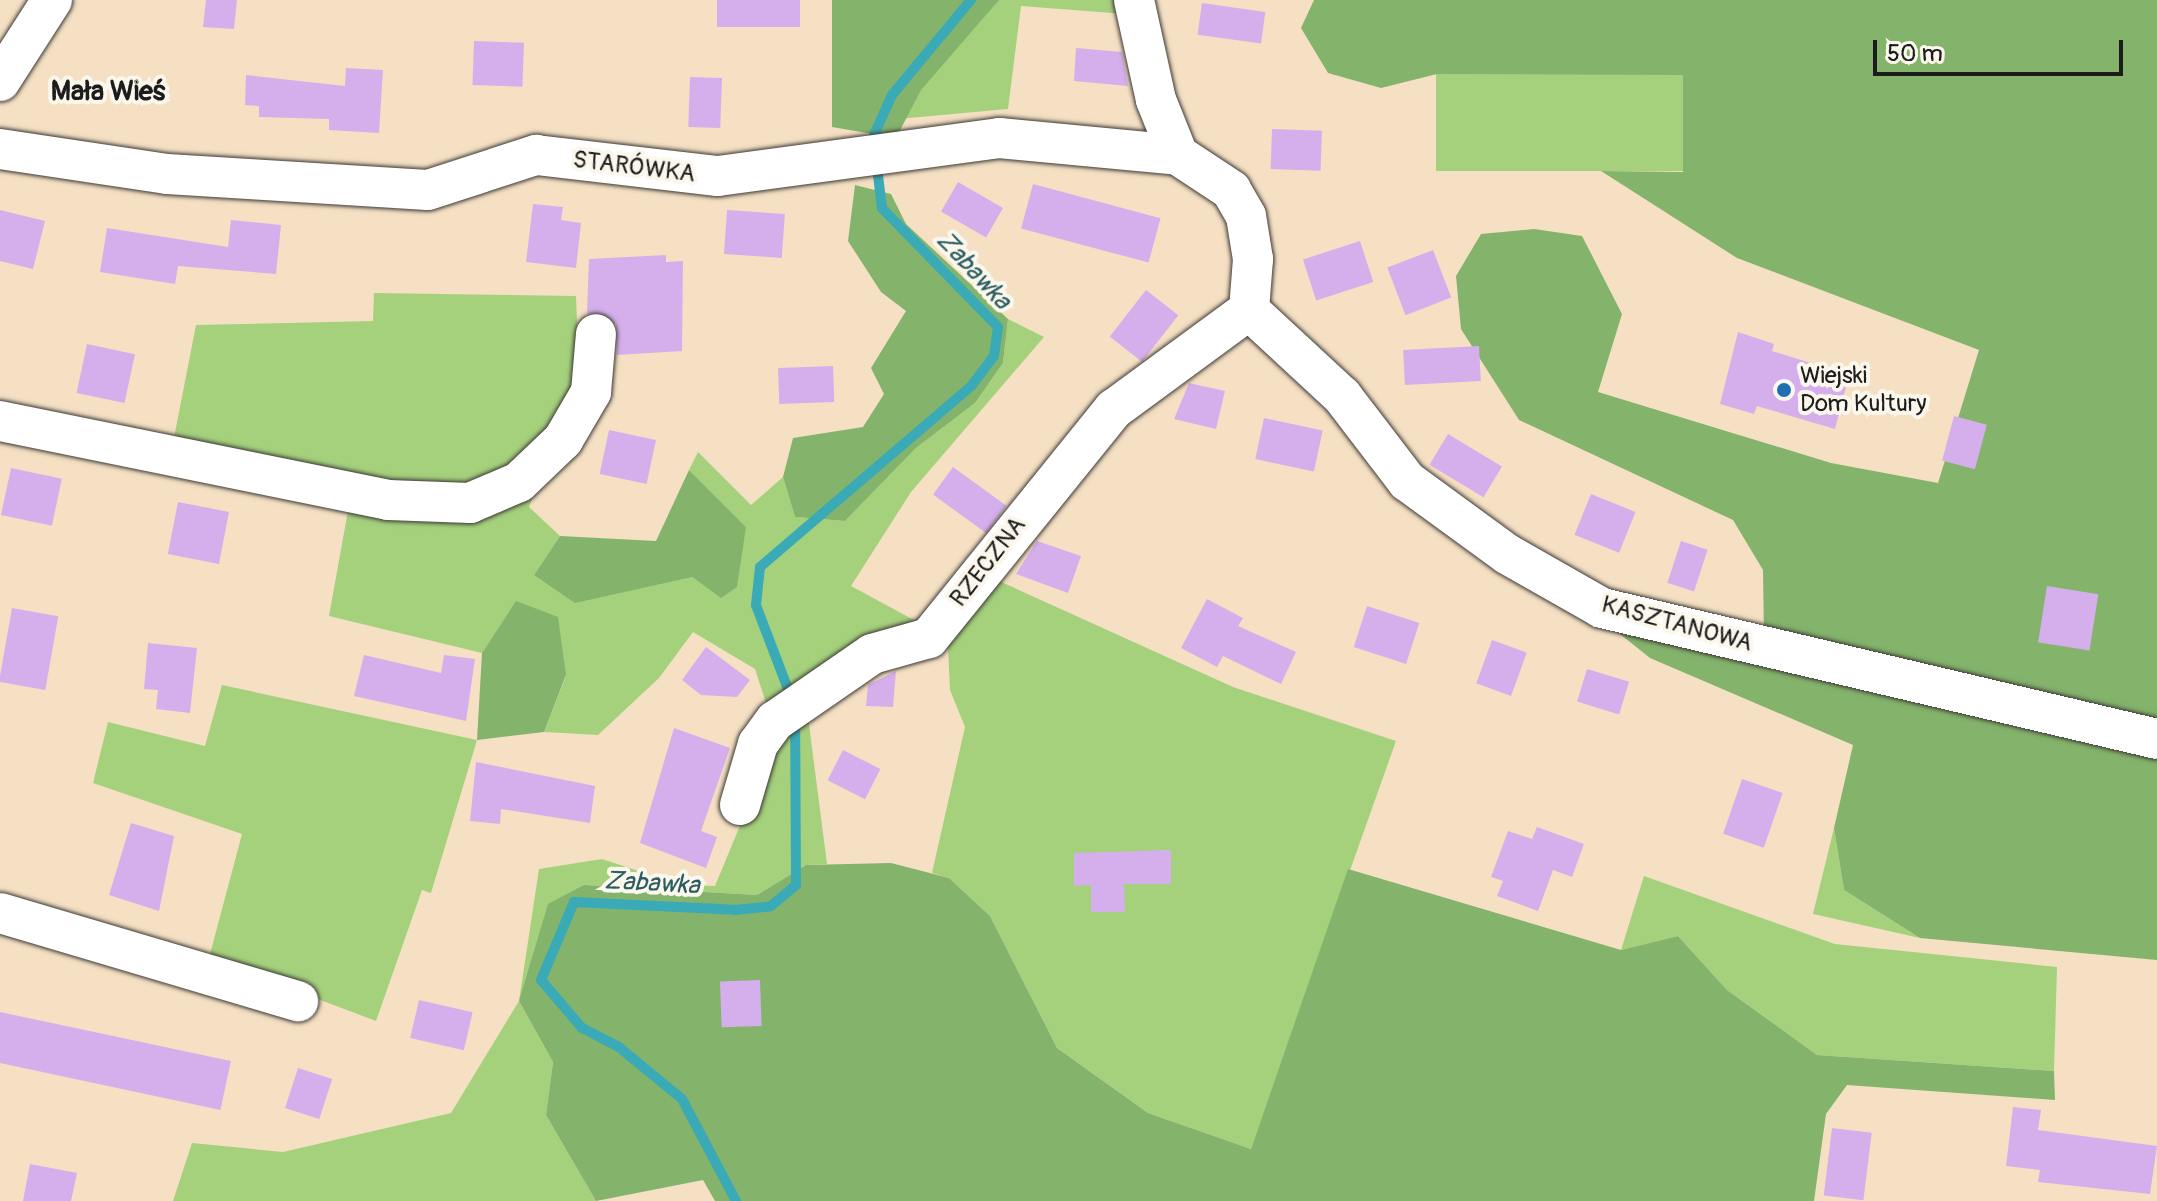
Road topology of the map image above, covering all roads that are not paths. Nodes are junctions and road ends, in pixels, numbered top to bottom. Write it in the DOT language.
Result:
graph roads {
  1 [pos="52,0"];
  2 [pos="1134,0"];
  3 [pos="0,81"];
  4 [pos="0,149"];
  5 [pos="1178,155"];
  6 [pos="1249,310"];
  7 [pos="596,334"];
  8 [pos="0,421"];
  9 [pos="2157,739"];
  10 [pos="740,805"];
  11 [pos="0,913"];
  12 [pos="298,1001"];
  1 -- 3 [label="street"];
  2 -- 5 [label="street"];
  4 -- 5 [label="street, STARÓWKA"];
  5 -- 6 [label="street, STARÓWKA"];
  6 -- 9 [label="street, KASZTANOWA"];
  6 -- 10 [label="street, RZECZNA"];
  7 -- 8 [label="street"];
  11 -- 12 [label="street"];
}
